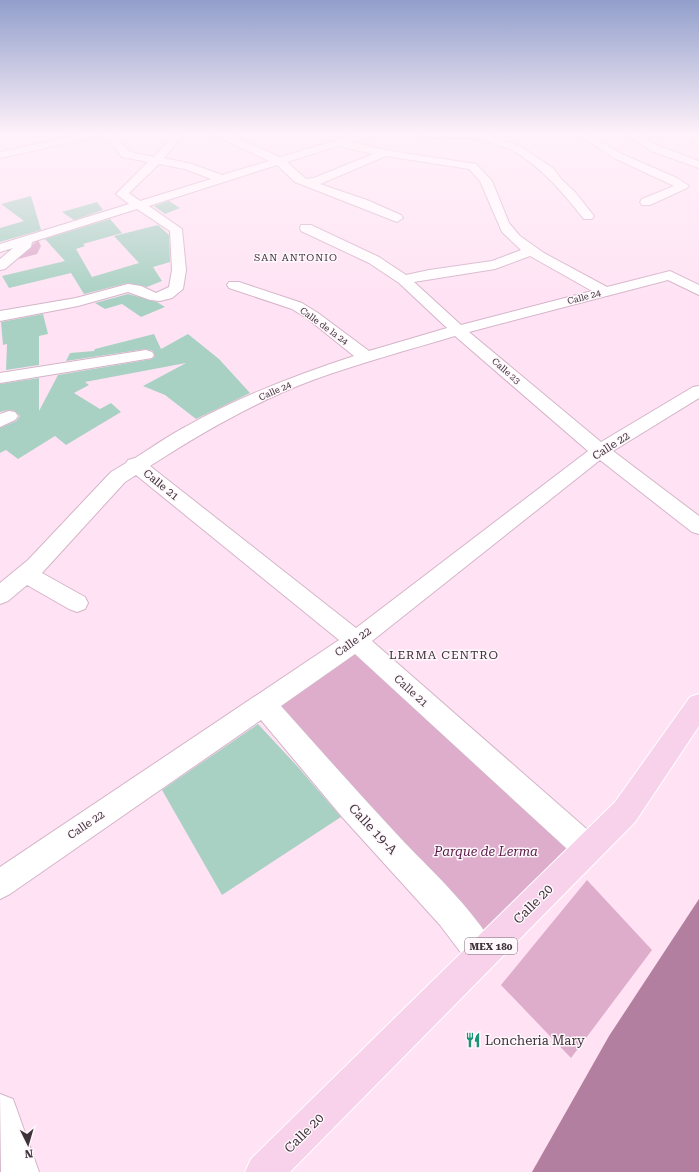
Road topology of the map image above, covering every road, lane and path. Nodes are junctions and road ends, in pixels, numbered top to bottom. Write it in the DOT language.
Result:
graph roads {
  1 [pos="127,189"];
  2 [pos="191,189"];
  3 [pos="324,189"];
  4 [pos="489,189"];
  5 [pos="564,189"];
  6 [pos="677,189"];
  7 [pos="646,202"];
  8 [pos="138,205"];
  9 [pos="588,216"];
  10 [pos="397,218"];
  11 [pos="306,228"];
  12 [pos="35,237"];
  13 [pos="0,248"];
  14 [pos="532,251"];
  15 [pos="0,266"];
  16 [pos="404,280"];
  17 [pos="234,284"];
  18 [pos="699,291"];
  19 [pos="606,292"];
  20 [pos="0,316"];
  21 [pos="458,330"];
  22 [pos="146,355"];
  23 [pos="366,357"];
  24 [pos="0,378"];
  25 [pos="699,391"];
  26 [pos="600,451"];
  27 [pos="136,464"];
  28 [pos="699,527"];
  29 [pos="26,574"];
  30 [pos="0,595"];
  31 [pos="77,603"];
  32 [pos="356,641"];
  33 [pos="263,704"];
  34 [pos="699,705"];
  35 [pos="588,849"];
  36 [pos="0,884"];
  37 [pos="482,955"];
  38 [pos="0,1112"];
  39 [pos="20,1172"];
  40 [pos="264,1172"];
  1 -- 8 [label="street"];
  2 -- 8 [label="street"];
  3 -- 10 [label="street"];
  4 -- 14 [label="street, Calle 24"];
  5 -- 9 [label="street"];
  6 -- 7 [label="street"];
  8 -- 12 [label="street"];
  8 -- 20 [label="street"];
  11 -- 16 [label="street, Calle 23"];
  12 -- 13 [label="street"];
  12 -- 15 [label="street"];
  14 -- 16 [label="street"];
  14 -- 19 [label="street, Calle 24"];
  16 -- 21 [label="street, Calle 23"];
  17 -- 23 [label="street, Calle de la 24"];
  18 -- 19 [label="street, Calle 24"];
  19 -- 21 [label="street, Calle 24"];
  21 -- 23 [label="street, Calle 24"];
  21 -- 26 [label="street, Calle 23"];
  22 -- 24 [label="street"];
  23 -- 27 [label="street, Calle 24"];
  25 -- 26 [label="street, Calle 22"];
  26 -- 28 [label="street, Calle 23"];
  26 -- 32 [label="street, Calle 22"];
  27 -- 29 [label="street, Calle 24"];
  27 -- 32 [label="street, Calle 21"];
  29 -- 30 [label="street, Calle 24"];
  29 -- 31 [label="street"];
  32 -- 33 [label="street, Calle 22"];
  32 -- 35 [label="street, Calle 21"];
  33 -- 36 [label="street, Calle 22"];
  33 -- 37 [label="street, Calle 19-A"];
  34 -- 35 [label="main road, Calle 20 / MEX 180"];
  35 -- 37 [label="main road, Calle 20 / MEX 180"];
  37 -- 40 [label="main road, Calle 20 / MEX 180"];
  38 -- 39 [label="street"];
}
